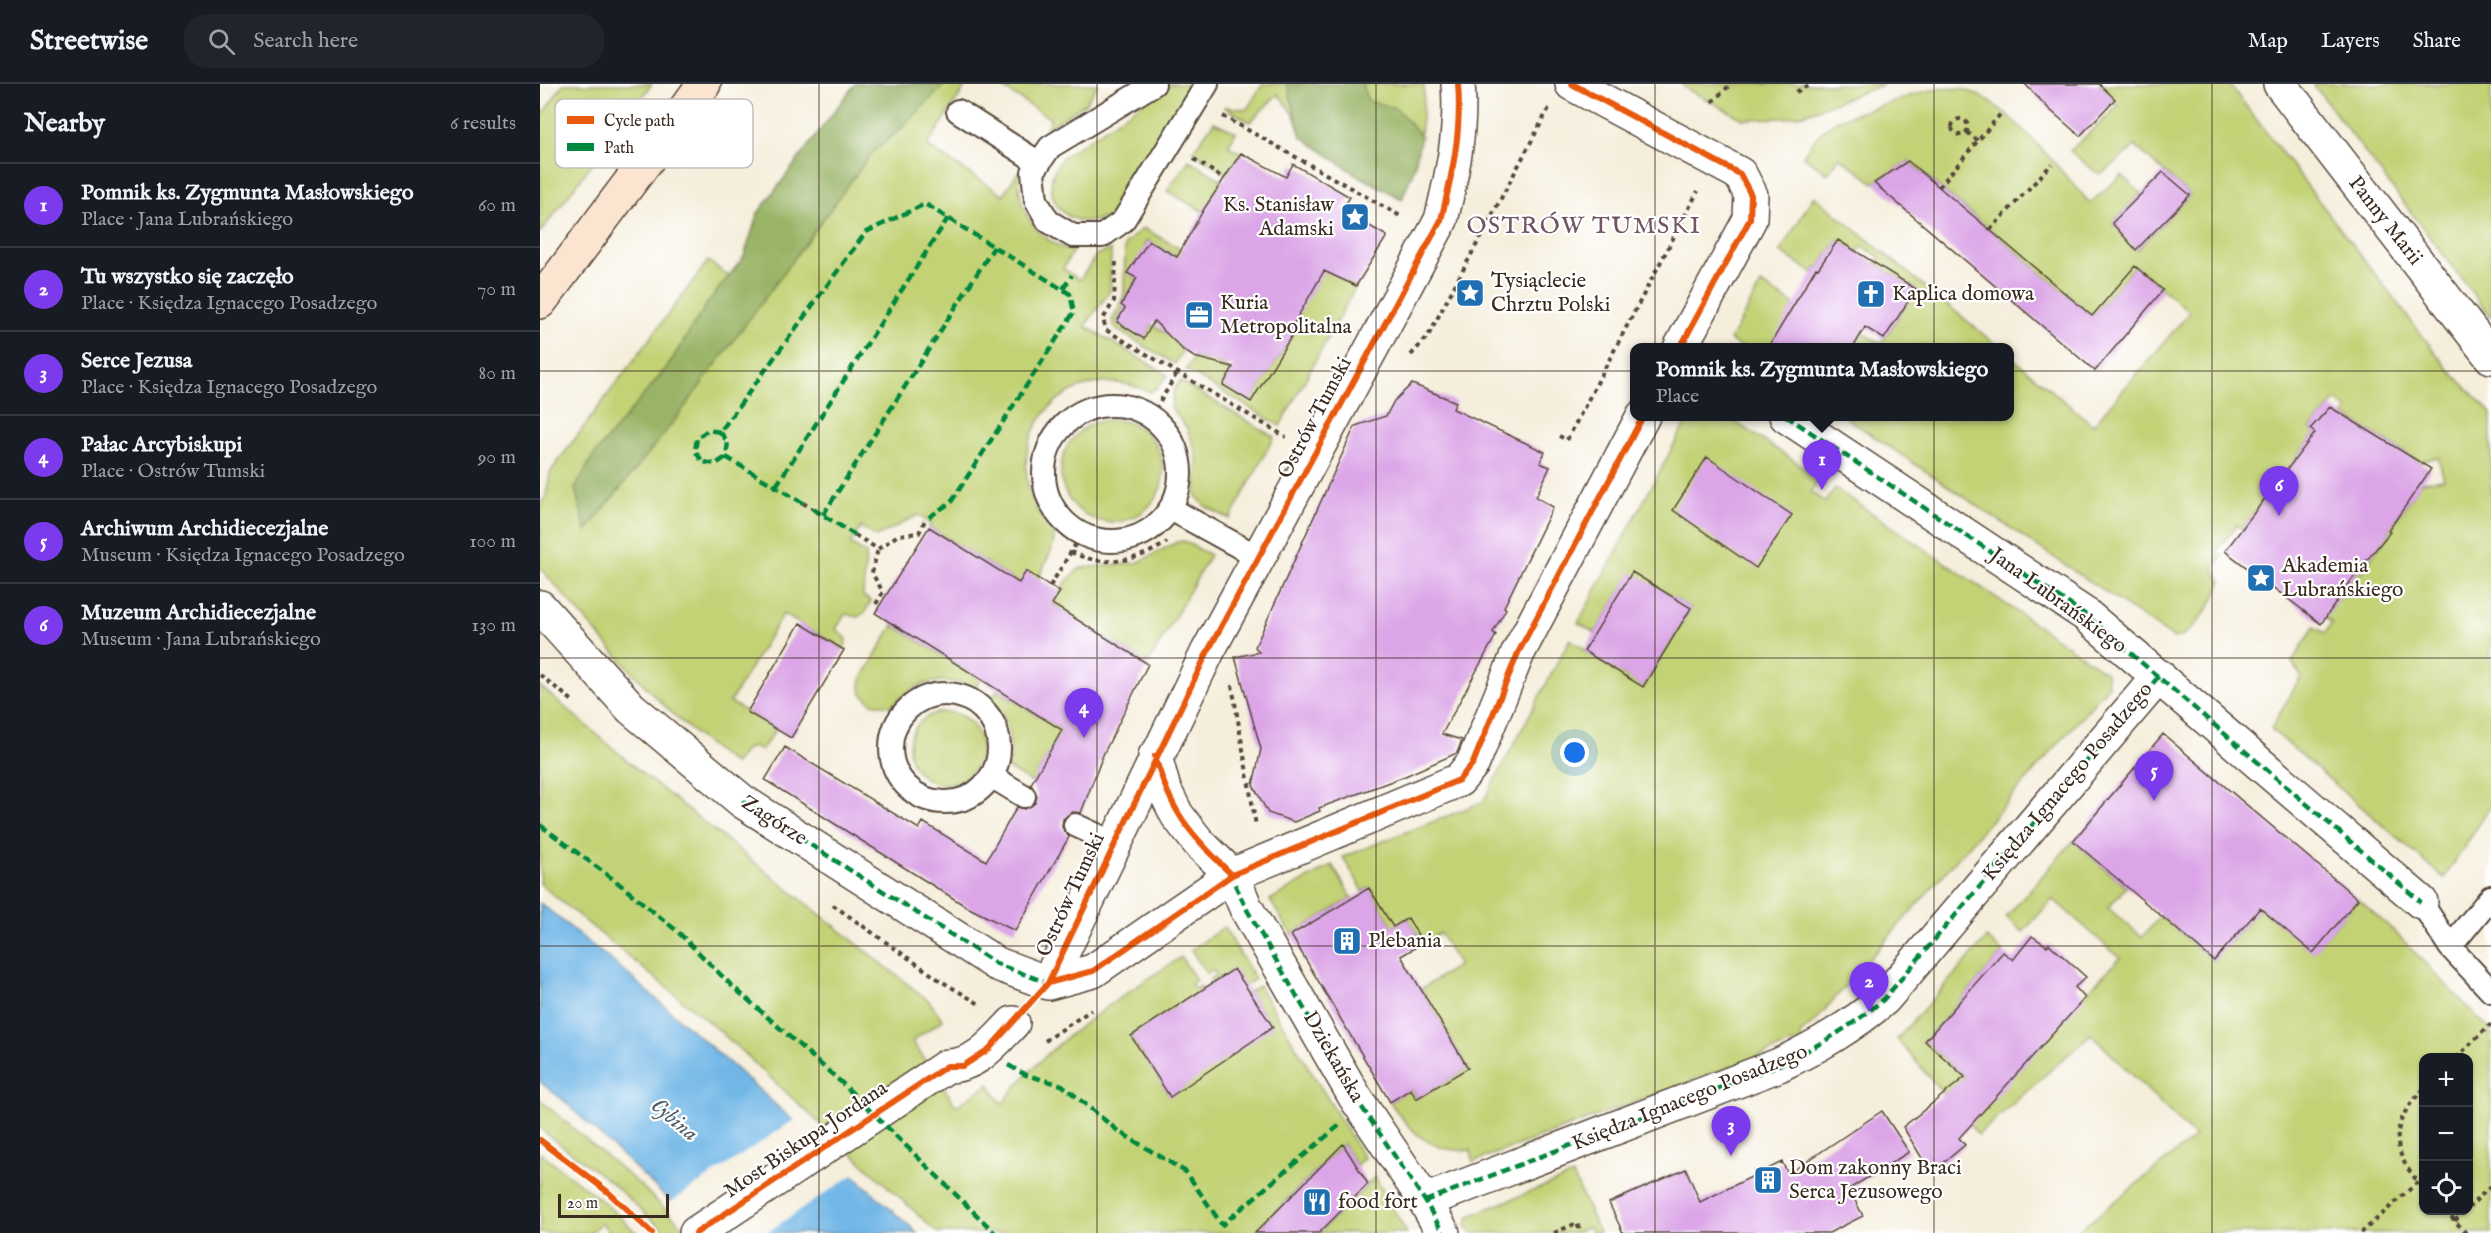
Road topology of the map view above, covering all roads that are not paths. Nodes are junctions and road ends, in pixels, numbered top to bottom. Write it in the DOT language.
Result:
graph roads {
  1 [pos="704,84"];
  2 [pos="1154,84"];
  3 [pos="1207,84"];
  4 [pos="1458,84"];
  5 [pos="2280,84"];
  6 [pos="1562,93"];
  7 [pos="693,99"];
  8 [pos="958,111"];
  9 [pos="1039,163"];
  10 [pos="641,168"];
  11 [pos="540,303"];
  12 [pos="1683,343"];
  13 [pos="2491,357"];
  14 [pos="1641,421"];
  15 [pos="1792,421"];
  16 [pos="1170,509"];
  17 [pos="1258,557"];
  18 [pos="540,607"];
  19 [pos="2159,676"];
  20 [pos="1155,756"];
  21 [pos="991,776"];
  22 [pos="1024,796"];
  23 [pos="1075,825"];
  24 [pos="1114,843"];
  25 [pos="1232,875"];
  26 [pos="2491,897"];
  27 [pos="2421,902"];
  28 [pos="2450,947"];
  29 [pos="1048,983"];
  30 [pos="2491,992"];
  31 [pos="1013,1023"];
  32 [pos="1425,1201"];
  33 [pos="696,1233"];
  34 [pos="1443,1233"];
  1 -- 7 [label="street"];
  2 -- 9 [label="lane"];
  3 -- 9 [label="lane"];
  4 -- 17 [label="street, Ostrów Tumski"];
  5 -- 13 [label="street, Panny Marii"];
  6 -- 12 [label="street"];
  8 -- 9 [label="lane"];
  10 -- 11 [label="street"];
  14 -- 25 [label="street, Ostrów Tumski"];
  15 -- 19 [label="street, Jana Lubrańskiego"];
  16 -- 16 [label="lane"];
  16 -- 17 [label="lane"];
  17 -- 20 [label="street, Ostrów Tumski"];
  18 -- 29 [label="street, Zagórze"];
  19 -- 27 [label="street, Jana Lubrańskiego"];
  19 -- 32 [label="street, Księdza Ignacego Posadzego"];
  20 -- 24 [label="street, Ostrów Tumski"];
  20 -- 25 [label="street"];
  21 -- 21 [label="lane"];
  21 -- 22 [label="lane"];
  23 -- 24 [label="lane"];
  24 -- 29 [label="street, Ostrów Tumski"];
  25 -- 29 [label="street, Ostrów Tumski"];
  25 -- 32 [label="street, Dziekańska"];
  26 -- 28 [label="lane"];
  27 -- 28 [label="lane"];
  28 -- 30 [label="lane"];
  31 -- 33 [label="street, Most Biskupa Jordana"];
  32 -- 34 [label="street, Dziekańska"];
}
